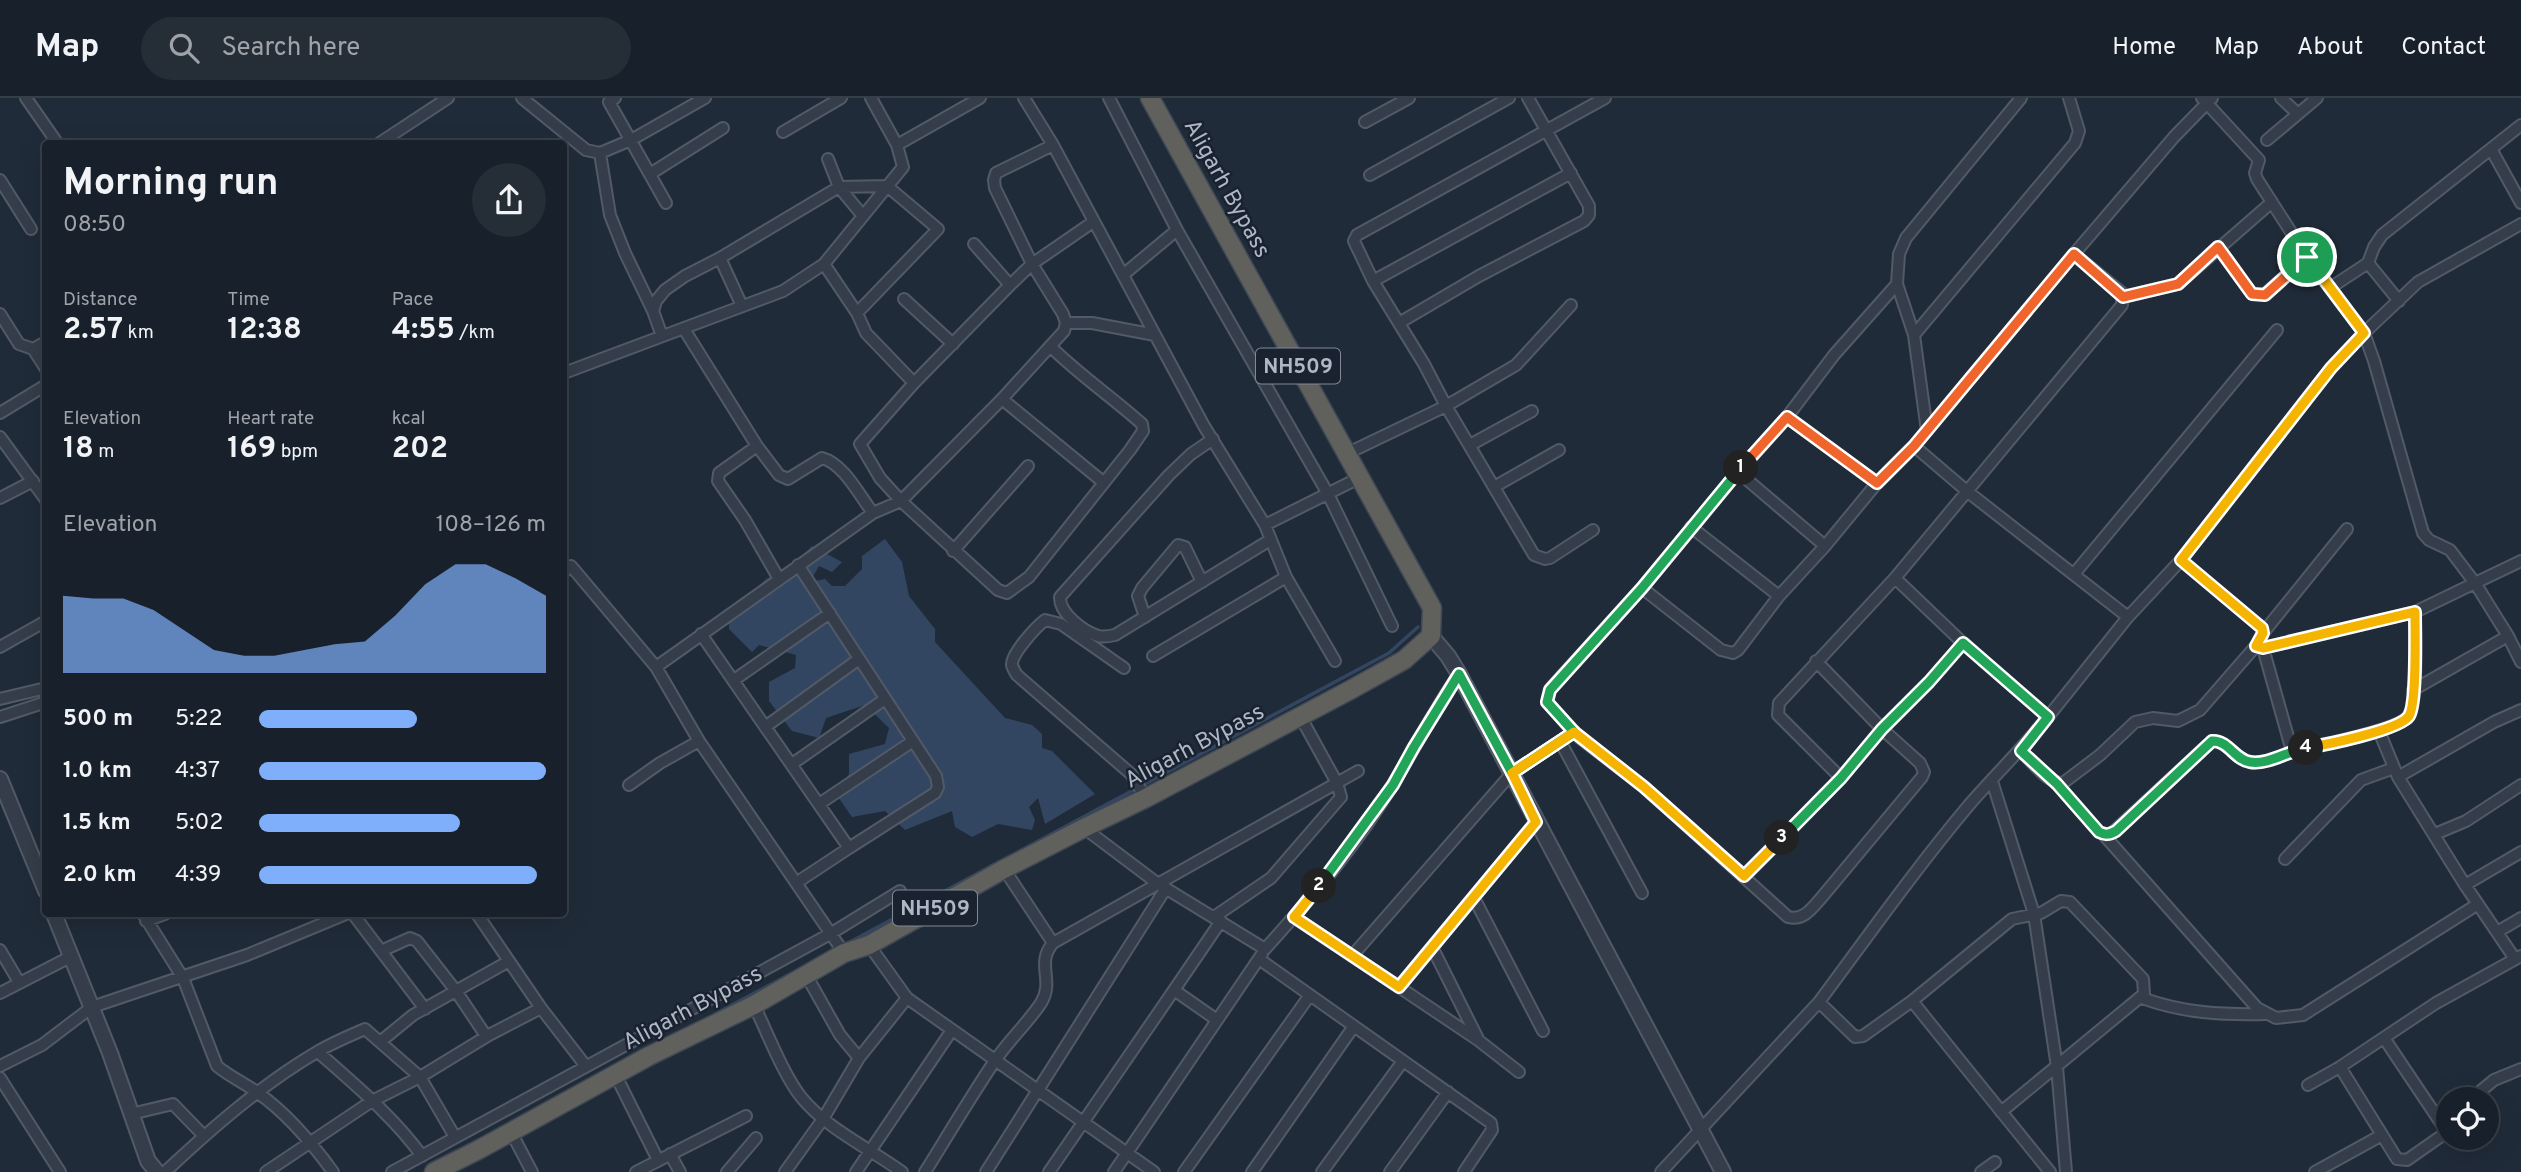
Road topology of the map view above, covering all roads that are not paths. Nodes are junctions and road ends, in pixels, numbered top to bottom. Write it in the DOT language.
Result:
graph roads {
  1 [pos="26,98"];
  2 [pos="447,98"];
  3 [pos="522,98"];
  4 [pos="615,98"];
  5 [pos="705,98"];
  6 [pos="841,98"];
  7 [pos="871,98"];
  8 [pos="980,98"];
  9 [pos="1024,98"];
  10 [pos="1110,98"];
  11 [pos="1150,98"];
  12 [pos="1409,98"];
  13 [pos="1509,98"];
  14 [pos="1528,98"];
  15 [pos="1605,98"];
  16 [pos="2021,98"];
  17 [pos="2069,98"];
  18 [pos="2281,98"];
  19 [pos="2317,98"];
  20 [pos="2207,100"];
  21 [pos="2297,113"];
  22 [pos="1365,122"];
  23 [pos="2521,125"];
  24 [pos="723,128"];
  25 [pos="783,132"];
  26 [pos="1546,132"];
  27 [pos="55,140"];
  28 [pos="384,140"];
  29 [pos="631,140"];
  30 [pos="2267,140"];
  31 [pos="897,145"];
  32 [pos="1053,145"];
  33 [pos="2491,149"];
  34 [pos="600,153"];
  35 [pos="828,159"];
  36 [pos="1571,173"];
  37 [pos="650,174"];
  38 [pos="1370,175"];
  39 [pos="0,180"];
  40 [pos="887,186"];
  41 [pos="839,187"];
  42 [pos="2272,202"];
  43 [pos="666,203"];
  44 [pos="2521,203"];
  45 [pos="863,216"];
  46 [pos="1093,222"];
  47 [pos="2521,225"];
  48 [pos="31,229"];
  49 [pos="1177,230"];
  50 [pos="974,244"];
  51 [pos="2218,247"];
  52 [pos="2074,254"];
  53 [pos="2307,257"];
  54 [pos="720,258"];
  55 [pos="2368,262"];
  56 [pos="824,264"];
  57 [pos="1032,264"];
  58 [pos="1123,275"];
  59 [pos="1373,281"];
  60 [pos="1897,284"];
  61 [pos="1010,285"];
  62 [pos="2330,288"];
  63 [pos="2123,297"];
  64 [pos="904,299"];
  65 [pos="2399,301"];
  66 [pos="1571,305"];
  67 [pos="742,306"];
  68 [pos="653,310"];
  69 [pos="857,313"];
  70 [pos="0,314"];
  71 [pos="1066,323"];
  72 [pos="1399,323"];
  73 [pos="684,328"];
  74 [pos="4,330"];
  75 [pos="2277,330"];
  76 [pos="2364,333"];
  77 [pos="1155,335"];
  78 [pos="1914,335"];
  79 [pos="662,336"];
  80 [pos="42,344"];
  81 [pos="953,344"];
  82 [pos="1050,346"];
  83 [pos="33,349"];
  84 [pos="42,363"];
  85 [pos="567,372"];
  86 [pos="914,383"];
  87 [pos="42,387"];
  88 [pos="1002,399"];
  89 [pos="1446,406"];
  90 [pos="1532,411"];
  91 [pos="0,413"];
  92 [pos="1787,417"];
  93 [pos="1927,431"];
  94 [pos="0,437"];
  95 [pos="1213,439"];
  96 [pos="1471,445"];
  97 [pos="757,446"];
  98 [pos="1914,446"];
  99 [pos="1559,450"];
  100 [pos="1346,454"];
  101 [pos="1028,467"];
  102 [pos="1738,472"];
  103 [pos="33,481"];
  104 [pos="1355,481"];
  105 [pos="1103,482"];
  106 [pos="1877,483"];
  107 [pos="1494,487"];
  108 [pos="1968,492"];
  109 [pos="42,494"];
  110 [pos="1328,494"];
  111 [pos="0,498"];
  112 [pos="901,501"];
  113 [pos="873,513"];
  114 [pos="1265,525"];
  115 [pos="1692,527"];
  116 [pos="2347,529"];
  117 [pos="1593,530"];
  118 [pos="1270,540"];
  119 [pos="1825,546"];
  120 [pos="953,551"];
  121 [pos="2181,560"];
  122 [pos="2521,561"];
  123 [pos="798,565"];
  124 [pos="567,569"];
  125 [pos="2074,574"];
  126 [pos="1286,577"];
  127 [pos="1895,578"];
  128 [pos="779,579"];
  129 [pos="1202,582"];
  130 [pos="2475,583"];
  131 [pos="1642,588"];
  132 [pos="1779,596"];
  133 [pos="2415,612"];
  134 [pos="830,613"];
  135 [pos="1145,617"];
  136 [pos="2128,617"];
  137 [pos="42,623"];
  138 [pos="1392,626"];
  139 [pos="2263,633"];
  140 [pos="701,634"];
  141 [pos="1431,636"];
  142 [pos="2508,636"];
  143 [pos="1963,643"];
  144 [pos="0,647"];
  145 [pos="2260,647"];
  146 [pos="1153,656"];
  147 [pos="859,659"];
  148 [pos="1335,661"];
  149 [pos="1816,661"];
  150 [pos="2521,662"];
  151 [pos="656,667"];
  152 [pos="1124,668"];
  153 [pos="1459,674"];
  154 [pos="734,680"];
  155 [pos="42,689"];
  156 [pos="2413,690"];
  157 [pos="0,699"];
  158 [pos="885,699"];
  159 [pos="42,703"];
  160 [pos="2521,710"];
  161 [pos="1300,716"];
  162 [pos="0,717"];
  163 [pos="2048,717"];
  164 [pos="765,727"];
  165 [pos="1882,729"];
  166 [pos="2379,731"];
  167 [pos="1574,732"];
  168 [pos="699,741"];
  169 [pos="913,741"];
  170 [pos="1560,741"];
  171 [pos="2299,750"];
  172 [pos="2021,751"];
  173 [pos="792,764"];
  174 [pos="1358,771"];
  175 [pos="1512,773"];
  176 [pos="2396,773"];
  177 [pos="1841,778"];
  178 [pos="0,779"];
  179 [pos="1992,781"];
  180 [pos="1337,783"];
  181 [pos="2057,784"];
  182 [pos="629,785"];
  183 [pos="2521,785"];
  184 [pos="1145,796"];
  185 [pos="819,804"];
  186 [pos="1536,822"];
  187 [pos="1084,828"];
  188 [pos="2103,834"];
  189 [pos="2435,834"];
  190 [pos="849,848"];
  191 [pos="2521,852"];
  192 [pos="2285,859"];
  193 [pos="1004,869"];
  194 [pos="1744,876"];
  195 [pos="42,881"];
  196 [pos="796,883"];
  197 [pos="1162,885"];
  198 [pos="2465,885"];
  199 [pos="900,891"];
  200 [pos="1642,893"];
  201 [pos="1474,898"];
  202 [pos="2478,904"];
  203 [pos="2034,914"];
  204 [pos="55,917"];
  205 [pos="145,917"];
  206 [pos="317,917"];
  207 [pos="339,917"];
  208 [pos="355,917"];
  209 [pos="479,917"];
  210 [pos="1294,917"];
  211 [pos="2521,918"];
  212 [pos="1217,919"];
  213 [pos="322,925"];
  214 [pos="2497,932"];
  215 [pos="1054,943"];
  216 [pos="838,944"];
  217 [pos="869,944"];
  218 [pos="1433,947"];
  219 [pos="1265,949"];
  220 [pos="0,950"];
  221 [pos="381,951"];
  222 [pos="72,956"];
  223 [pos="1352,956"];
  224 [pos="2518,957"];
  225 [pos="1259,959"];
  226 [pos="509,961"];
  227 [pos="805,974"];
  228 [pos="183,978"];
  229 [pos="19,982"];
  230 [pos="1399,987"];
  231 [pos="1174,990"];
  232 [pos="456,991"];
  233 [pos="0,993"];
  234 [pos="1310,995"];
  235 [pos="907,998"];
  236 [pos="2142,998"];
  237 [pos="1912,1001"];
  238 [pos="1819,1002"];
  239 [pos="754,1005"];
  240 [pos="92,1007"];
  241 [pos="541,1008"];
  242 [pos="425,1009"];
  243 [pos="2266,1014"];
  244 [pos="1217,1020"];
  245 [pos="1354,1026"];
  246 [pos="952,1030"];
  247 [pos="1542,1031"];
  248 [pos="486,1037"];
  249 [pos="2384,1038"];
  250 [pos="1478,1040"];
  251 [pos="380,1042"];
  252 [pos="318,1052"];
  253 [pos="859,1058"];
  254 [pos="995,1060"];
  255 [pos="1403,1060"];
  256 [pos="585,1065"];
  257 [pos="0,1066"];
  258 [pos="2056,1067"];
  259 [pos="2340,1067"];
  260 [pos="2521,1069"];
  261 [pos="1519,1072"];
  262 [pos="616,1076"];
  263 [pos="420,1077"];
  264 [pos="0,1078"];
  265 [pos="2308,1085"];
  266 [pos="2486,1087"];
  267 [pos="1039,1091"];
  268 [pos="258,1092"];
  269 [pos="1448,1092"];
  270 [pos="372,1101"];
  271 [pos="2001,1112"];
  272 [pos="131,1114"];
  273 [pos="2436,1114"];
  274 [pos="746,1116"];
  275 [pos="823,1119"];
  276 [pos="1083,1122"];
  277 [pos="1701,1128"];
  278 [pos="511,1132"];
  279 [pos="2382,1135"];
  280 [pos="204,1136"];
  281 [pos="455,1137"];
  282 [pos="756,1138"];
  283 [pos="2436,1139"];
  284 [pos="310,1141"];
  285 [pos="871,1150"];
  286 [pos="1127,1152"];
  287 [pos="670,1154"];
  288 [pos="422,1156"];
  289 [pos="658,1160"];
  290 [pos="1996,1162"];
  291 [pos="150,1168"];
  292 [pos="60,1172"];
  293 [pos="165,1172"];
  294 [pos="266,1172"];
  295 [pos="333,1172"];
  296 [pos="392,1172"];
  297 [pos="434,1172"];
  298 [pos="533,1172"];
  299 [pos="636,1172"];
  300 [pos="680,1172"];
  301 [pos="727,1172"];
  302 [pos="785,1172"];
  303 [pos="856,1172"];
  304 [pos="901,1172"];
  305 [pos="925,1172"];
  306 [pos="986,1172"];
  307 [pos="1049,1172"];
  308 [pos="1114,1172"];
  309 [pos="1154,1172"];
  310 [pos="1184,1172"];
  311 [pos="1252,1172"];
  312 [pos="1322,1172"];
  313 [pos="1390,1172"];
  314 [pos="1464,1172"];
  315 [pos="1661,1172"];
  316 [pos="1723,1172"];
  317 [pos="1981,1172"];
  318 [pos="2050,1172"];
  319 [pos="2066,1172"];
  320 [pos="2315,1172"];
  1 -- 27 [label="street"];
  2 -- 28 [label="street"];
  3 -- 34 [label="street"];
  4 -- 29 [label="street"];
  5 -- 29 [label="street"];
  6 -- 25 [label="street"];
  7 -- 31 [label="street"];
  8 -- 31 [label="street"];
  9 -- 32 [label="street"];
  10 -- 49 [label="street"];
  11 -- 100 [label="highway, Aligarh Bypass / NH509"];
  12 -- 22 [label="street"];
  13 -- 38 [label="street"];
  14 -- 26 [label="street"];
  15 -- 26 [label="street"];
  16 -- 60 [label="street"];
  17 -- 78 [label="street"];
  18 -- 21 [label="street"];
  19 -- 21 [label="street"];
  20 -- 42 [label="street"];
  20 -- 52 [label="street"];
  21 -- 30 [label="street"];
  23 -- 33 [label="street"];
  24 -- 37 [label="street"];
  26 -- 36 [label="street"];
  26 -- 59 [label="street"];
  29 -- 34 [label="street"];
  29 -- 37 [label="street"];
  31 -- 40 [label="street"];
  32 -- 46 [label="street"];
  32 -- 57 [label="street"];
  33 -- 44 [label="street"];
  33 -- 55 [label="street"];
  34 -- 68 [label="street"];
  35 -- 41 [label="street"];
  36 -- 59 [label="street"];
  36 -- 72 [label="street"];
  37 -- 43 [label="street"];
  39 -- 48 [label="street"];
  40 -- 41 [label="street"];
  40 -- 45 [label="street"];
  40 -- 69 [label="street"];
  41 -- 45 [label="street"];
  41 -- 54 [label="street"];
  42 -- 51 [label="street"];
  42 -- 53 [label="street"];
  45 -- 56 [label="street"];
  46 -- 57 [label="street"];
  46 -- 58 [label="street"];
  47 -- 65 [label="street"];
  49 -- 58 [label="street"];
  49 -- 110 [label="street"];
  50 -- 61 [label="street"];
  51 -- 53 [label="street"];
  51 -- 63 [label="street"];
  52 -- 63 [label="street"];
  52 -- 93 [label="street"];
  53 -- 62 [label="street"];
  54 -- 67 [label="street"];
  54 -- 68 [label="street"];
  55 -- 62 [label="street"];
  55 -- 65 [label="street"];
  56 -- 67 [label="street"];
  56 -- 69 [label="street"];
  57 -- 61 [label="street"];
  57 -- 71 [label="street"];
  58 -- 77 [label="street"];
  59 -- 72 [label="street"];
  60 -- 78 [label="street"];
  60 -- 92 [label="street"];
  61 -- 81 [label="street"];
  62 -- 76 [label="street"];
  63 -- 108 [label="street"];
  64 -- 81 [label="street"];
  65 -- 76 [label="street"];
  66 -- 89 [label="street"];
  67 -- 73 [label="street"];
  68 -- 79 [label="street"];
  69 -- 86 [label="street"];
  70 -- 74 [label="street"];
  71 -- 77 [label="street"];
  71 -- 82 [label="street"];
  72 -- 89 [label="street"];
  73 -- 79 [label="street"];
  73 -- 97 [label="street"];
  74 -- 83 [label="street"];
  75 -- 125 [label="street"];
  76 -- 121 [label="street"];
  76 -- 130 [label="street"];
  77 -- 95 [label="street"];
  78 -- 93 [label="street"];
  79 -- 85 [label="street"];
  80 -- 83 [label="street"];
  81 -- 86 [label="street"];
  82 -- 88 [label="street"];
  82 -- 105 [label="street"];
  83 -- 84 [label="street"];
  86 -- 112 [label="street"];
  87 -- 91 [label="street"];
  88 -- 105 [label="street"];
  88 -- 112 [label="street"];
  89 -- 96 [label="street"];
  89 -- 100 [label="street"];
  90 -- 96 [label="street"];
  92 -- 102 [label="street"];
  92 -- 106 [label="street"];
  93 -- 98 [label="street"];
  94 -- 103 [label="street"];
  95 -- 114 [label="street"];
  95 -- 135 [label="street"];
  96 -- 107 [label="street"];
  97 -- 113 [label="street"];
  97 -- 128 [label="street"];
  98 -- 106 [label="street"];
  98 -- 108 [label="street"];
  99 -- 107 [label="street"];
  100 -- 104 [label="highway, Aligarh Bypass / NH509"];
  101 -- 120 [label="street"];
  102 -- 115 [label="street"];
  102 -- 119 [label="street"];
  103 -- 109 [label="street"];
  103 -- 111 [label="street"];
  104 -- 110 [label="street"];
  104 -- 141 [label="highway, Aligarh Bypass / NH509"];
  105 -- 120 [label="street"];
  106 -- 119 [label="street"];
  107 -- 117 [label="street"];
  108 -- 125 [label="street"];
  108 -- 127 [label="street"];
  110 -- 114 [label="street"];
  110 -- 138 [label="street"];
  112 -- 113 [label="street"];
  112 -- 120 [label="street"];
  113 -- 123 [label="street"];
  114 -- 118 [label="street"];
  115 -- 131 [label="street"];
  115 -- 132 [label="street"];
  116 -- 139 [label="street"];
  118 -- 126 [label="street"];
  118 -- 129 [label="street"];
  119 -- 132 [label="street"];
  121 -- 136 [label="street"];
  121 -- 139 [label="street"];
  122 -- 130 [label="street"];
  123 -- 128 [label="street"];
  123 -- 134 [label="street"];
  124 -- 151 [label="street"];
  125 -- 136 [label="street"];
  126 -- 146 [label="street"];
  126 -- 148 [label="street"];
  127 -- 143 [label="street"];
  127 -- 149 [label="street"];
  128 -- 140 [label="street"];
  129 -- 135 [label="street"];
  129 -- 135 [label="street"];
  130 -- 133 [label="street"];
  130 -- 142 [label="street"];
  131 -- 132 [label="street"];
  131 -- 167 [label="street"];
  133 -- 145 [label="street"];
  133 -- 156 [label="street"];
  134 -- 147 [label="street"];
  134 -- 154 [label="street"];
  136 -- 163 [label="street"];
  137 -- 144 [label="street"];
  139 -- 145 [label="street"];
  140 -- 151 [label="street"];
  140 -- 154 [label="street"];
  141 -- 153 [label="street"];
  141 -- 161 [label="highway, Aligarh Bypass / NH509"];
  142 -- 150 [label="street"];
  142 -- 156 [label="street"];
  143 -- 163 [label="street"];
  143 -- 165 [label="street"];
  145 -- 171 [label="street"];
  145 -- 181 [label="street"];
  147 -- 158 [label="street"];
  147 -- 164 [label="street"];
  149 -- 165 [label="street"];
  149 -- 177 [label="street"];
  151 -- 168 [label="street"];
  152 -- 184 [label="street"];
  153 -- 175 [label="street"];
  153 -- 210 [label="street"];
  154 -- 164 [label="street"];
  155 -- 157 [label="street"];
  156 -- 166 [label="street"];
  158 -- 169 [label="street"];
  158 -- 173 [label="street"];
  159 -- 162 [label="street"];
  160 -- 176 [label="street"];
  161 -- 180 [label="street"];
  161 -- 184 [label="highway, Aligarh Bypass / NH509"];
  163 -- 172 [label="street"];
  164 -- 173 [label="street"];
  165 -- 177 [label="street"];
  165 -- 194 [label="street"];
  166 -- 171 [label="street"];
  166 -- 176 [label="street"];
  167 -- 170 [label="street"];
  167 -- 194 [label="street"];
  168 -- 182 [label="street"];
  168 -- 196 [label="street"];
  169 -- 185 [label="street"];
  169 -- 190 [label="street"];
  170 -- 175 [label="street"];
  170 -- 200 [label="street"];
  171 -- 188 [label="street"];
  172 -- 179 [label="street"];
  172 -- 181 [label="street"];
  173 -- 185 [label="street"];
  174 -- 180 [label="street"];
  175 -- 186 [label="street"];
  175 -- 223 [label="street"];
  176 -- 189 [label="street"];
  176 -- 192 [label="street"];
  177 -- 194 [label="street"];
  178 -- 195 [label="street"];
  179 -- 203 [label="street"];
  179 -- 238 [label="street"];
  180 -- 197 [label="street"];
  180 -- 212 [label="street"];
  181 -- 188 [label="street"];
  183 -- 189 [label="street"];
  184 -- 187 [label="highway, Aligarh Bypass / NH509"];
  185 -- 190 [label="street"];
  186 -- 201 [label="street"];
  186 -- 277 [label="street"];
  187 -- 193 [label="highway, Aligarh Bypass / NH509"];
  187 -- 197 [label="street"];
  188 -- 243 [label="street"];
  189 -- 198 [label="street"];
  190 -- 196 [label="street"];
  191 -- 198 [label="street"];
  193 -- 215 [label="street"];
  193 -- 217 [label="highway, Aligarh Bypass / NH509"];
  196 -- 216 [label="street"];
  197 -- 212 [label="street"];
  197 -- 215 [label="street"];
  197 -- 267 [label="street"];
  198 -- 202 [label="street"];
  199 -- 216 [label="street"];
  201 -- 218 [label="street"];
  201 -- 247 [label="street"];
  202 -- 214 [label="street"];
  202 -- 243 [label="street"];
  203 -- 236 [label="street"];
  203 -- 237 [label="street"];
  203 -- 258 [label="street"];
  204 -- 222 [label="street"];
  205 -- 228 [label="street"];
  206 -- 213 [label="street"];
  207 -- 213 [label="street"];
  208 -- 221 [label="street"];
  209 -- 226 [label="street"];
  210 -- 219 [label="street"];
  210 -- 223 [label="street"];
  211 -- 214 [label="street"];
  212 -- 219 [label="street"];
  212 -- 231 [label="street"];
  213 -- 228 [label="street"];
  214 -- 224 [label="street"];
  215 -- 254 [label="street"];
  216 -- 217 [label="highway, Aligarh Bypass / NH509"];
  216 -- 227 [label="highway, Aligarh Bypass / NH509"];
  216 -- 256 [label="street"];
  217 -- 235 [label="street"];
  218 -- 230 [label="street"];
  218 -- 250 [label="street"];
  219 -- 225 [label="street"];
  220 -- 229 [label="street"];
  221 -- 232 [label="street"];
  221 -- 242 [label="street"];
  222 -- 229 [label="street"];
  222 -- 240 [label="street"];
  223 -- 230 [label="street"];
  224 -- 249 [label="street"];
  225 -- 234 [label="street"];
  225 -- 244 [label="street"];
  226 -- 232 [label="street"];
  226 -- 241 [label="street"];
  227 -- 239 [label="highway, Aligarh Bypass / NH509"];
  227 -- 253 [label="street"];
  228 -- 240 [label="street"];
  228 -- 268 [label="street"];
  229 -- 233 [label="street"];
  230 -- 250 [label="street"];
  231 -- 244 [label="street"];
  231 -- 276 [label="street"];
  232 -- 242 [label="street"];
  232 -- 248 [label="street"];
  234 -- 245 [label="street"];
  234 -- 310 [label="street"];
  235 -- 246 [label="street"];
  235 -- 253 [label="street"];
  236 -- 243 [label="street"];
  236 -- 258 [label="street"];
  237 -- 238 [label="street"];
  237 -- 271 [label="street"];
  238 -- 277 [label="street"];
  239 -- 262 [label="highway, Aligarh Bypass / NH509"];
  239 -- 275 [label="street"];
  240 -- 257 [label="street"];
  240 -- 272 [label="street"];
  241 -- 248 [label="street"];
  241 -- 256 [label="street"];
  242 -- 251 [label="street"];
  244 -- 286 [label="street"];
  245 -- 255 [label="street"];
  245 -- 311 [label="street"];
  246 -- 254 [label="street"];
  246 -- 285 [label="street"];
  248 -- 263 [label="street"];
  249 -- 259 [label="street"];
  249 -- 273 [label="street"];
  250 -- 261 [label="street"];
  251 -- 252 [label="street"];
  251 -- 263 [label="street"];
  252 -- 268 [label="street"];
  252 -- 270 [label="street"];
  253 -- 275 [label="street"];
  254 -- 267 [label="street"];
  254 -- 305 [label="street"];
  255 -- 269 [label="street"];
  255 -- 312 [label="street"];
  256 -- 281 [label="street"];
  258 -- 271 [label="street"];
  258 -- 319 [label="street"];
  259 -- 265 [label="street"];
  259 -- 279 [label="street"];
  260 -- 266 [label="street"];
  262 -- 278 [label="highway, Aligarh Bypass / NH509"];
  262 -- 289 [label="street"];
  263 -- 270 [label="street"];
  263 -- 281 [label="street"];
  264 -- 292 [label="street"];
  267 -- 276 [label="street"];
  267 -- 306 [label="street"];
  268 -- 280 [label="street"];
  268 -- 284 [label="street"];
  269 -- 313 [label="street"];
  269 -- 314 [label="street"];
  270 -- 284 [label="street"];
  270 -- 288 [label="street"];
  271 -- 318 [label="street"];
  272 -- 280 [label="street"];
  272 -- 291 [label="street"];
  274 -- 287 [label="street"];
  275 -- 285 [label="street"];
  275 -- 302 [label="street"];
  276 -- 286 [label="street"];
  276 -- 307 [label="street"];
  277 -- 315 [label="street"];
  277 -- 316 [label="street"];
  278 -- 297 [label="highway, Aligarh Bypass / NH509"];
  278 -- 298 [label="street"];
  279 -- 283 [label="street"];
  279 -- 320 [label="street"];
  280 -- 293 [label="street"];
  281 -- 288 [label="street"];
  282 -- 301 [label="street"];
  284 -- 294 [label="street"];
  284 -- 295 [label="street"];
  285 -- 303 [label="street"];
  285 -- 304 [label="street"];
  286 -- 308 [label="street"];
  286 -- 309 [label="street"];
  287 -- 289 [label="street"];
  287 -- 300 [label="street"];
  288 -- 296 [label="street"];
  289 -- 299 [label="street"];
  290 -- 317 [label="street"];
}
